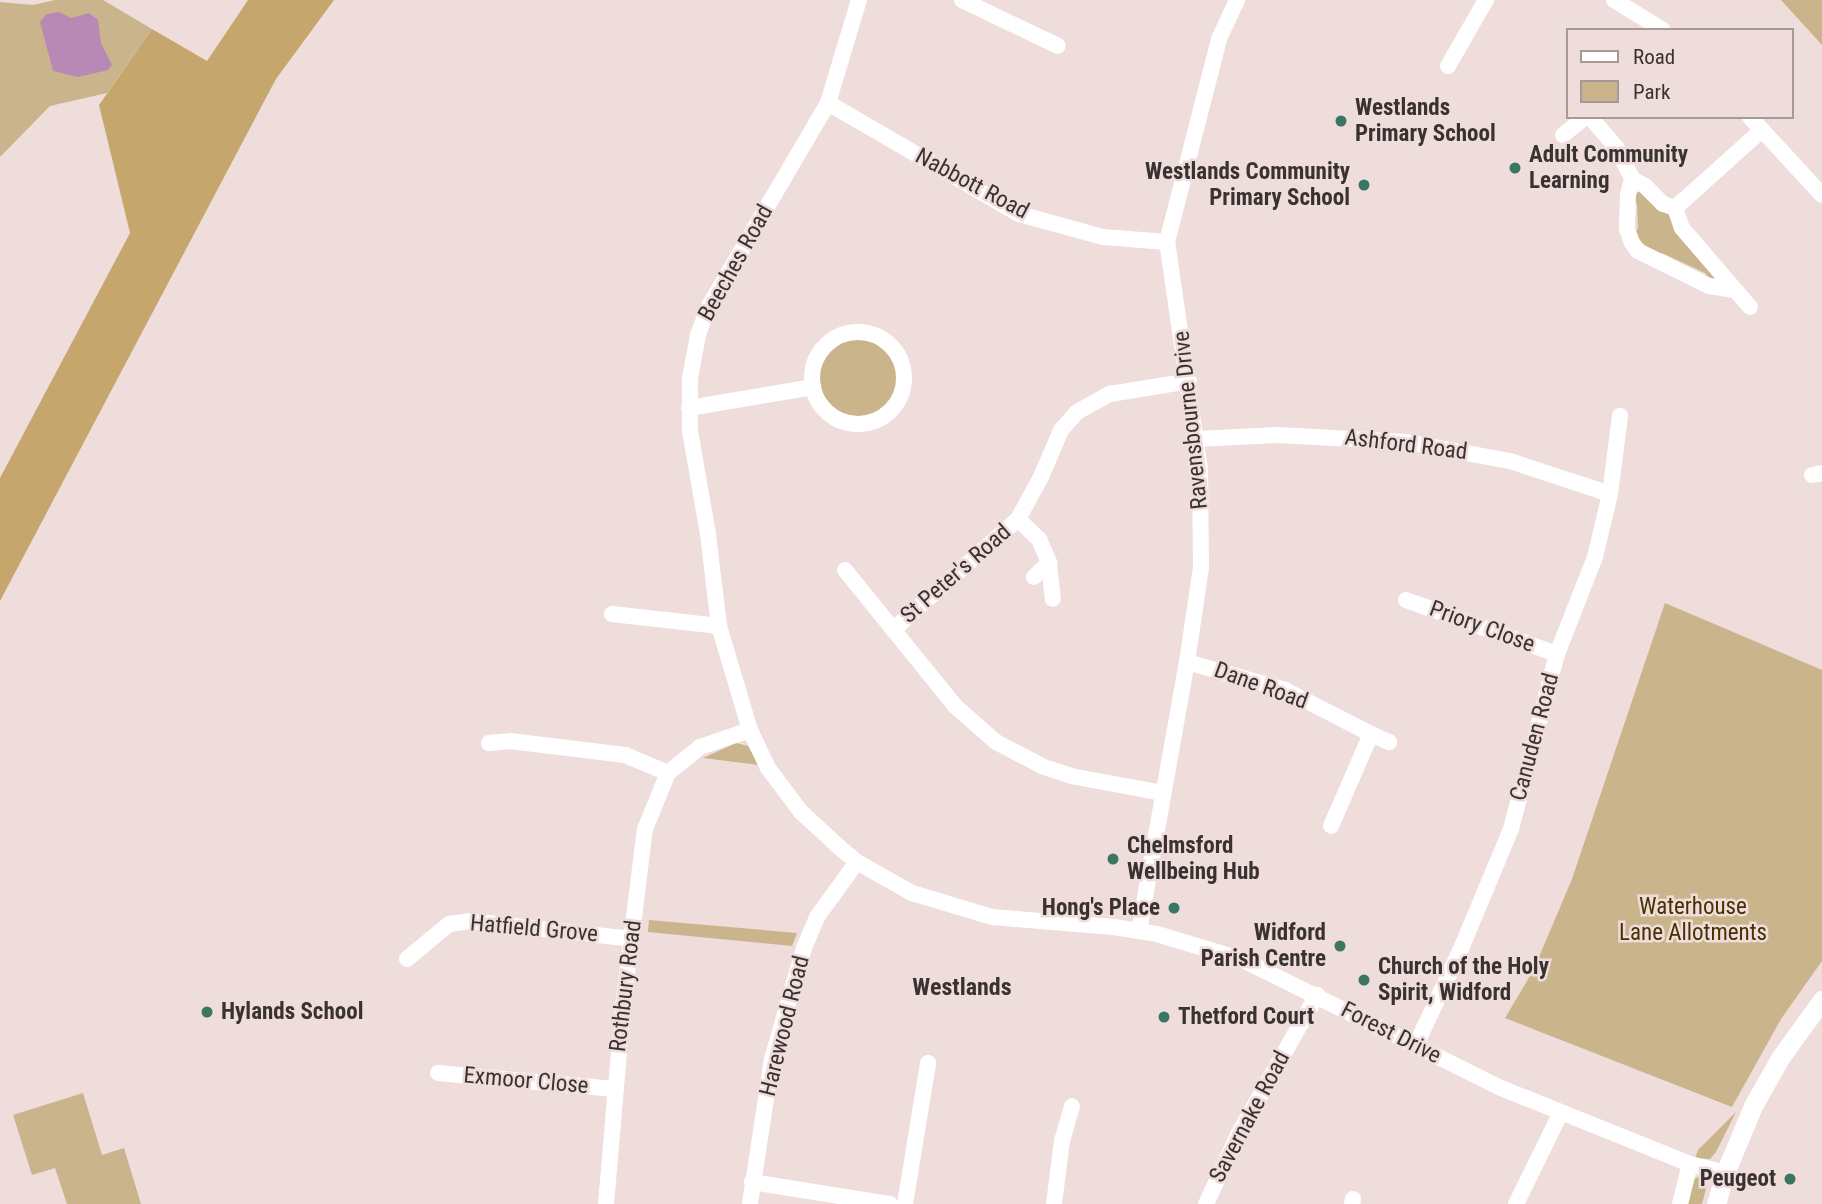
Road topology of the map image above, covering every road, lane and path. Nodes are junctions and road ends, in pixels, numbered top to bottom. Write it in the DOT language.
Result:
graph roads {
  1 [pos="859,0"];
  2 [pos="962,0"];
  3 [pos="1237,0"];
  4 [pos="1486,0"];
  5 [pos="1614,0"];
  6 [pos="1660,28"];
  7 [pos="1058,46"];
  8 [pos="1448,66"];
  9 [pos="828,103"];
  10 [pos="1585,119"];
  11 [pos="1590,119"];
  12 [pos="1752,119"];
  13 [pos="1762,130"];
  14 [pos="1563,135"];
  15 [pos="1632,179"];
  16 [pos="1822,195"];
  17 [pos="1675,208"];
  18 [pos="1167,242"];
  19 [pos="1733,290"];
  20 [pos="1750,307"];
  21 [pos="1189,381"];
  22 [pos="813,387"];
  23 [pos="689,408"];
  24 [pos="1620,416"];
  25 [pos="1197,439"];
  26 [pos="1610,495"];
  27 [pos="1018,519"];
  28 [pos="1049,563"];
  29 [pos="845,570"];
  30 [pos="1034,577"];
  31 [pos="1053,599"];
  32 [pos="1406,600"];
  33 [pos="612,614"];
  34 [pos="719,626"];
  35 [pos="894,629"];
  36 [pos="1557,654"];
  37 [pos="1187,662"];
  38 [pos="750,730"];
  39 [pos="1371,734"];
  40 [pos="1388,742"];
  41 [pos="489,743"];
  42 [pos="668,773"];
  43 [pos="1163,793"];
  44 [pos="1331,826"];
  45 [pos="857,862"];
  46 [pos="1139,931"];
  47 [pos="632,939"];
  48 [pos="407,959"];
  49 [pos="1317,995"];
  50 [pos="1820,1007"];
  51 [pos="1415,1046"];
  52 [pos="928,1063"];
  53 [pos="438,1073"];
  54 [pos="614,1089"];
  55 [pos="1072,1106"];
  56 [pos="1560,1114"];
  57 [pos="1690,1164"];
  58 [pos="1725,1173"];
  59 [pos="752,1182"];
  60 [pos="606,1204"];
  61 [pos="750,1204"];
  62 [pos="890,1204"];
  63 [pos="905,1204"];
  64 [pos="1054,1204"];
  65 [pos="1206,1204"];
  66 [pos="1517,1204"];
  67 [pos="1680,1204"];
  68 [pos="1716,1204"];
  1 -- 9 [label="street, Beeches Road"];
  2 -- 7 [label="street"];
  3 -- 18 [label="street, Ravensbourne Drive"];
  4 -- 8 [label="street"];
  5 -- 6 [label="street"];
  9 -- 18 [label="street, Nabbott Road"];
  9 -- 23 [label="street, Beeches Road"];
  10 -- 14 [label="street"];
  11 -- 15 [label="street"];
  12 -- 13 [label="street"];
  13 -- 16 [label="street"];
  13 -- 17 [label="street"];
  15 -- 17 [label="street"];
  15 -- 19 [label="street"];
  17 -- 19 [label="street"];
  18 -- 21 [label="street, Ravensbourne Drive"];
  19 -- 20 [label="street"];
  21 -- 25 [label="street, Ravensbourne Drive"];
  21 -- 27 [label="street, St Peter's Road"];
  22 -- 22 [label="street"];
  22 -- 23 [label="street"];
  23 -- 34 [label="street, Beeches Road"];
  24 -- 26 [label="street, Canuden Road"];
  25 -- 26 [label="street, Ashford Road"];
  25 -- 37 [label="street, Ravensbourne Drive"];
  26 -- 36 [label="street, Canuden Road"];
  27 -- 28 [label="street, St Peter's Road"];
  27 -- 35 [label="street, St Peter's Road"];
  28 -- 30 [label="street"];
  28 -- 31 [label="street, St Peter's Road"];
  29 -- 35 [label="street"];
  32 -- 36 [label="street, Priory Close"];
  33 -- 34 [label="street"];
  34 -- 38 [label="street, Forest Drive"];
  35 -- 43 [label="street"];
  36 -- 51 [label="street, Canuden Road"];
  37 -- 39 [label="street, Dane Road"];
  37 -- 43 [label="street, Ravensbourne Drive"];
  38 -- 42 [label="street"];
  38 -- 45 [label="street, Forest Drive"];
  39 -- 40 [label="street, Dane Road"];
  39 -- 44 [label="street"];
  41 -- 42 [label="street"];
  42 -- 47 [label="street, Rothbury Road"];
  43 -- 46 [label="street, Ravensbourne Drive"];
  45 -- 46 [label="street, Forest Drive"];
  45 -- 59 [label="street, Harewood Road"];
  46 -- 49 [label="street, Forest Drive"];
  47 -- 48 [label="street, Hatfield Grove"];
  47 -- 54 [label="street, Rothbury Road"];
  49 -- 51 [label="street, Forest Drive"];
  49 -- 65 [label="street, Savernake Road"];
  50 -- 58 [label="main road"];
  51 -- 56 [label="street, Forest Drive"];
  52 -- 63 [label="street"];
  53 -- 54 [label="street, Exmoor Close"];
  54 -- 60 [label="street, Rothbury Road"];
  55 -- 64 [label="street"];
  56 -- 57 [label="street, Forest Drive"];
  56 -- 66 [label="street"];
  57 -- 58 [label="street, Forest Drive"];
  57 -- 67 [label="street"];
  58 -- 68 [label="main road"];
  59 -- 61 [label="street, Harewood Road"];
  59 -- 62 [label="street"];
}
